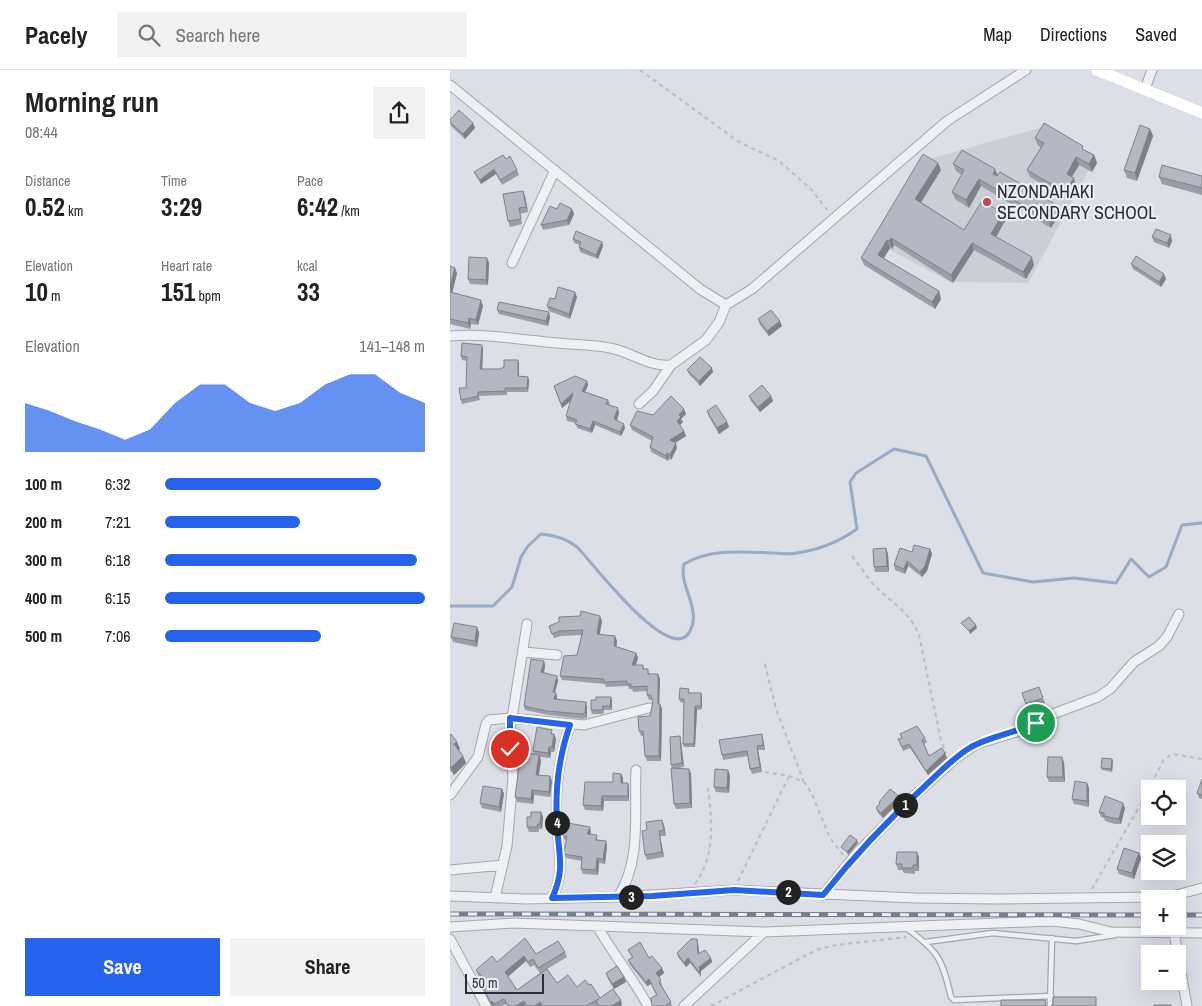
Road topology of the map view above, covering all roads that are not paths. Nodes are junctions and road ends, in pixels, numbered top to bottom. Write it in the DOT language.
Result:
graph roads {
  1 [pos="1026,70"];
  2 [pos="1097,70"];
  3 [pos="1152,70"];
  4 [pos="450,85"];
  5 [pos="1145,89"];
  6 [pos="1202,113"];
  7 [pos="555,170"];
  8 [pos="512,263"];
  9 [pos="726,305"];
  10 [pos="450,336"];
  11 [pos="671,365"];
  12 [pos="639,404"];
  13 [pos="1179,614"];
  14 [pos="527,624"];
  15 [pos="524,652"];
  16 [pos="557,656"];
  17 [pos="649,708"];
  18 [pos="510,718"];
  19 [pos="570,725"];
  20 [pos="636,770"];
  21 [pos="450,795"];
  22 [pos="503,865"];
  23 [pos="450,870"];
  24 [pos="1202,888"];
  25 [pos="823,895"];
  26 [pos="450,896"];
  27 [pos="618,897"];
  28 [pos="494,898"];
  29 [pos="552,898"];
  30 [pos="597,926"];
  31 [pos="450,927"];
  32 [pos="905,927"];
  33 [pos="764,932"];
  34 [pos="1123,932"];
  35 [pos="1141,932"];
  36 [pos="1186,933"];
  37 [pos="1202,933"];
  38 [pos="1174,935"];
  39 [pos="1052,938"];
  40 [pos="450,939"];
  41 [pos="926,942"];
  42 [pos="1051,996"];
  43 [pos="486,1006"];
  44 [pos="648,1006"];
  45 [pos="684,1006"];
  46 [pos="1050,1006"];
  47 [pos="1187,1006"];
  1 -- 9 [label="street"];
  2 -- 5 [label="street"];
  3 -- 5 [label="street"];
  4 -- 7 [label="street"];
  5 -- 6 [label="street"];
  7 -- 8 [label="street"];
  7 -- 9 [label="street"];
  9 -- 11 [label="street"];
  10 -- 11 [label="street"];
  11 -- 12 [label="street"];
  13 -- 25 [label="street"];
  14 -- 15 [label="street"];
  15 -- 16 [label="street"];
  15 -- 18 [label="street"];
  17 -- 19 [label="street"];
  18 -- 19 [label="street"];
  18 -- 21 [label="street"];
  18 -- 22 [label="street"];
  19 -- 29 [label="street"];
  20 -- 27 [label="street"];
  22 -- 23 [label="street"];
  22 -- 28 [label="street"];
  24 -- 25 [label="street"];
  25 -- 27 [label="street"];
  26 -- 28 [label="street"];
  27 -- 29 [label="street"];
  28 -- 29 [label="street"];
  30 -- 31 [label="street"];
  30 -- 33 [label="street"];
  30 -- 44 [label="street"];
  32 -- 33 [label="street"];
  32 -- 34 [label="street"];
  32 -- 41 [label="lane"];
  33 -- 45 [label="street"];
  34 -- 35 [label="street"];
  34 -- 39 [label="lane"];
  36 -- 37 [label="street"];
  38 -- 47 [label="street"];
  39 -- 41 [label="lane"];
  39 -- 42 [label="lane"];
  40 -- 43 [label="street"];
  41 -- 42 [label="lane"];
  42 -- 46 [label="lane"];
}
